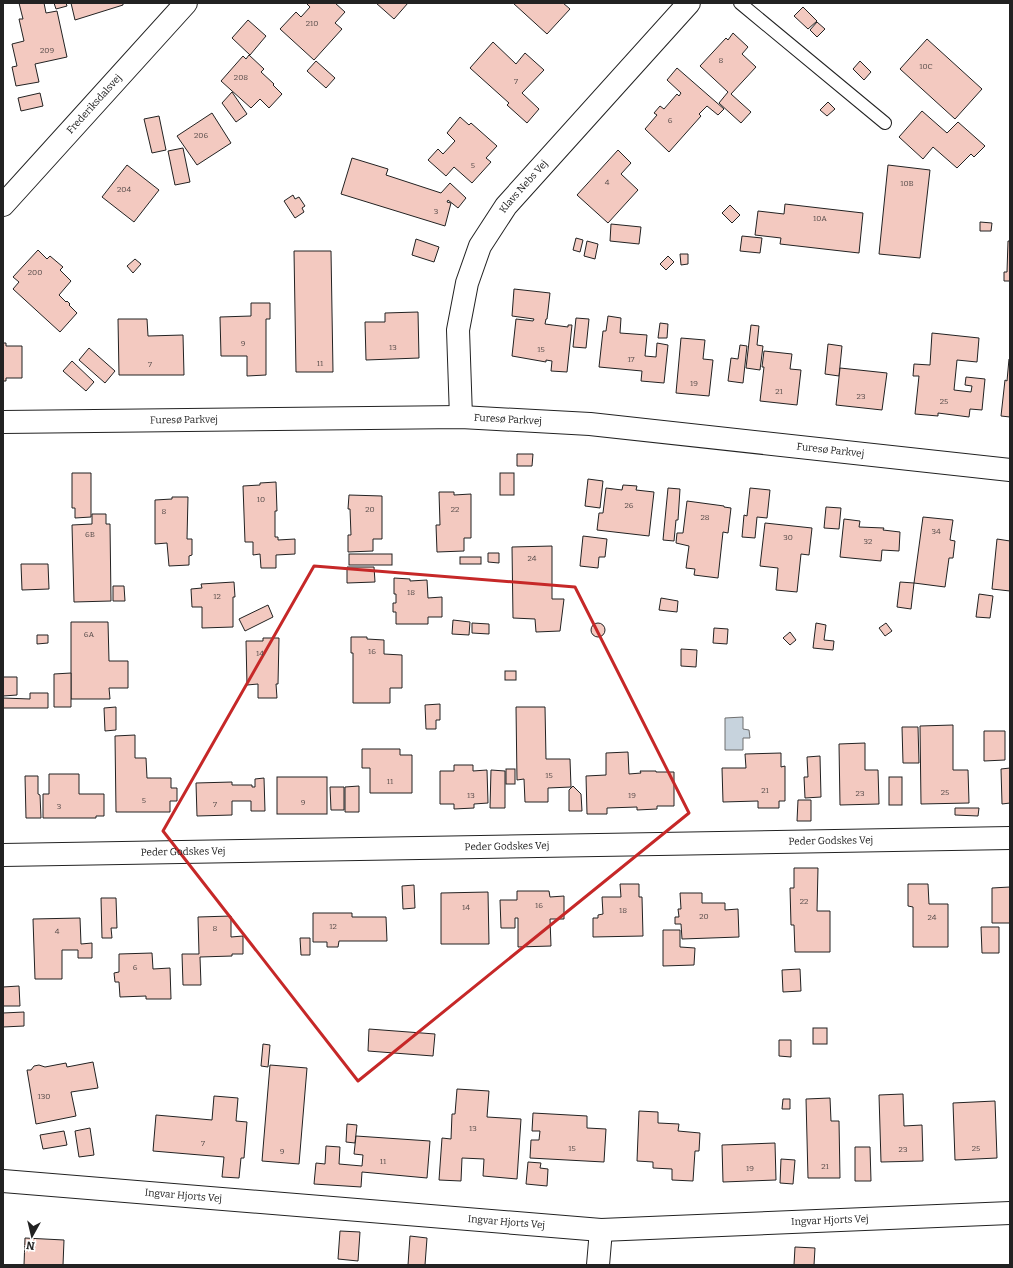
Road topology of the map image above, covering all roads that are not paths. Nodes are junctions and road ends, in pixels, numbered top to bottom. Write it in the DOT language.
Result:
graph roads {
  1 [pos="186,3"];
  2 [pos="689,3"];
  3 [pos="740,3"];
  4 [pos="885,123"];
  5 [pos="3,205"];
  6 [pos="461,417"];
  7 [pos="3,422"];
  8 [pos="1010,470"];
  9 [pos="1010,838"];
  10 [pos="3,855"];
  11 [pos="3,1181"];
  12 [pos="1010,1212"];
  13 [pos="601,1230"];
  14 [pos="598,1265"];
  1 -- 5 [label="street, Frederiksdalsvej"];
  2 -- 6 [label="street, Klavs Nebs Vej"];
  3 -- 4 [label="lane"];
  6 -- 7 [label="street, Furesø Parkvej"];
  6 -- 8 [label="street, Furesø Parkvej"];
  9 -- 10 [label="street, Peder Godskes Vej"];
  11 -- 13 [label="street, Ingvar Hjorts Vej"];
  12 -- 13 [label="street, Ingvar Hjorts Vej"];
  13 -- 14 [label="street"];
}
